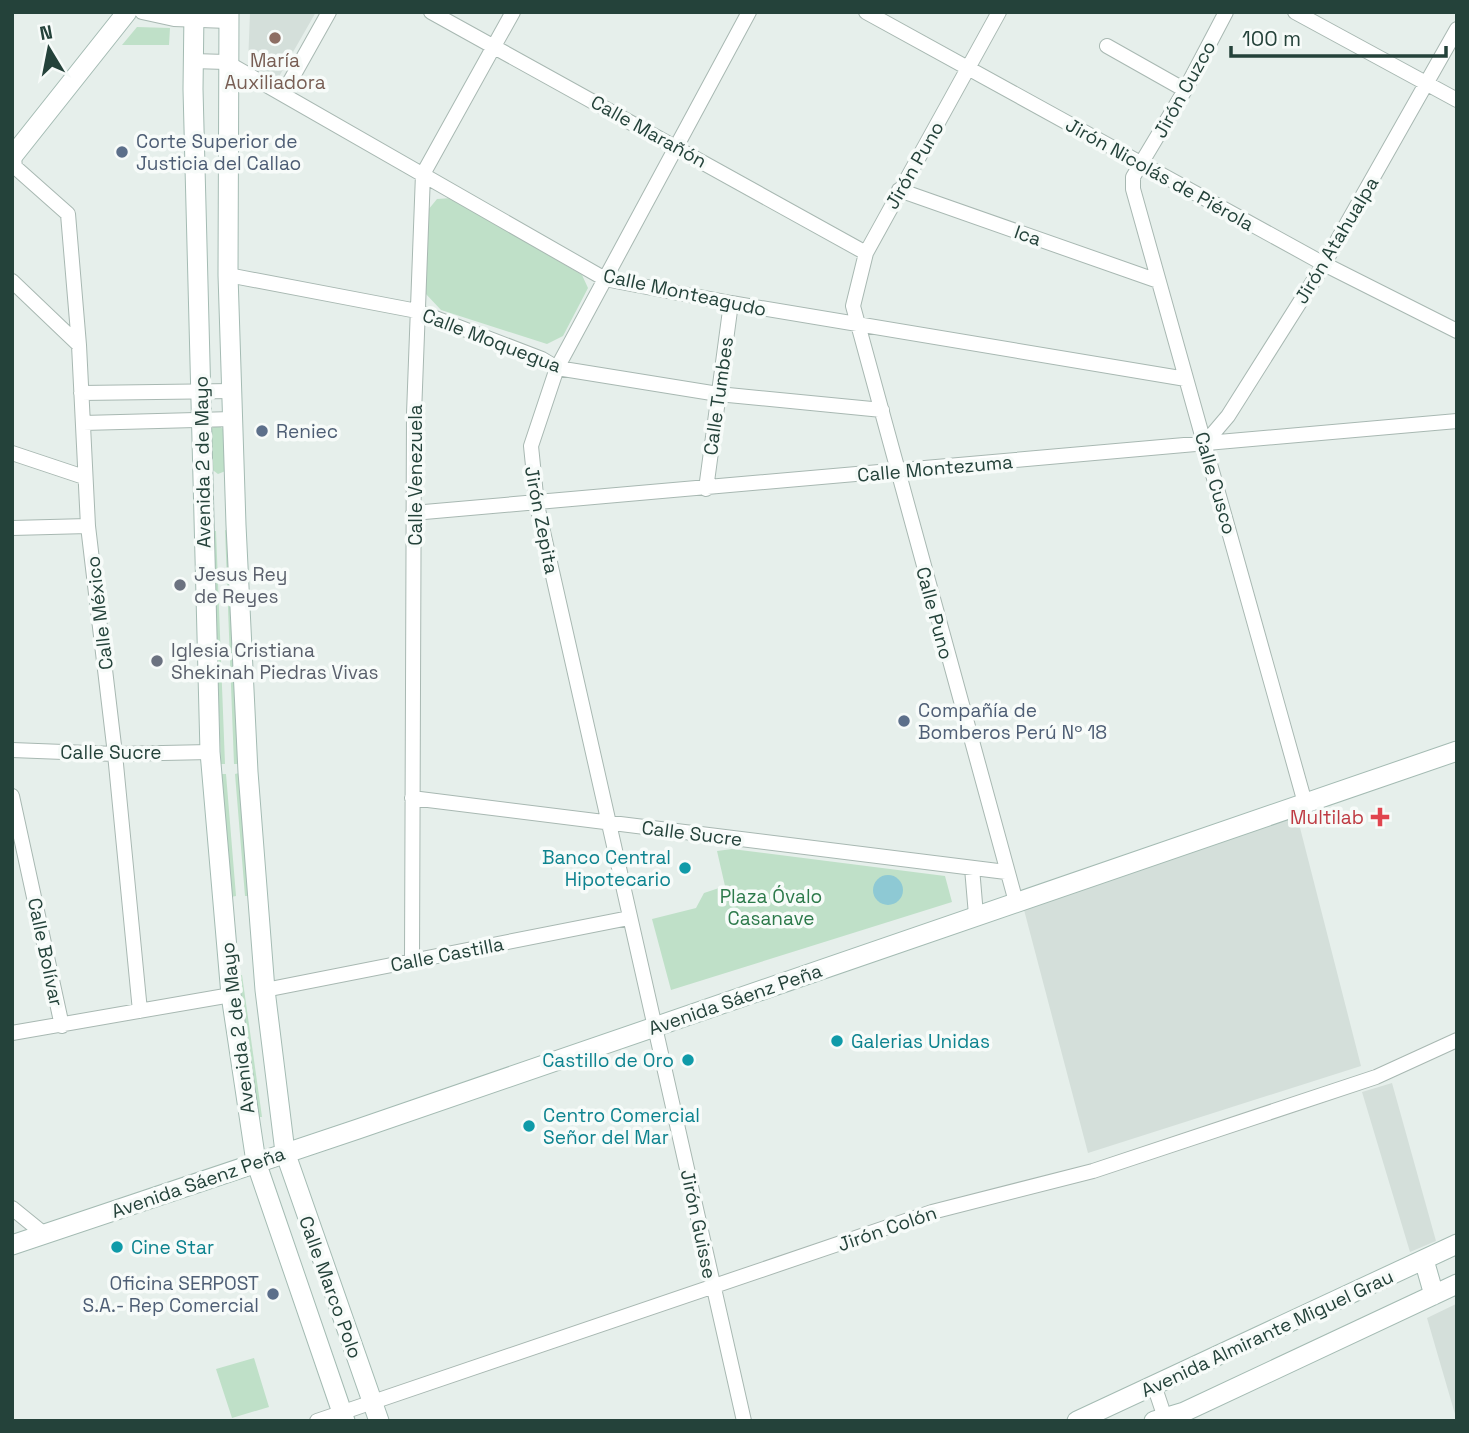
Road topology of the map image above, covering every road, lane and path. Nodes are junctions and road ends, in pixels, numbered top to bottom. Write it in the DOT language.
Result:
graph roads {
  1 [pos="127,12"];
  2 [pos="142,12"];
  3 [pos="329,12"];
  4 [pos="431,12"];
  5 [pos="513,12"];
  6 [pos="749,12"];
  7 [pos="866,12"];
  8 [pos="999,12"];
  9 [pos="1226,12"];
  10 [pos="1295,12"];
  11 [pos="194,16"];
  12 [pos="228,16"];
  13 [pos="1457,29"];
  14 [pos="1107,46"];
  15 [pos="494,47"];
  16 [pos="193,61"];
  17 [pos="226,62"];
  18 [pos="970,69"];
  19 [pos="1427,83"];
  20 [pos="1185,90"];
  21 [pos="284,94"];
  22 [pos="1457,100"];
  23 [pos="677,146"];
  24 [pos="13,153"];
  25 [pos="1142,165"];
  26 [pos="422,174"];
  27 [pos="899,190"];
  28 [pos="866,253"];
  29 [pos="1324,264"];
  30 [pos="228,275"];
  31 [pos="605,279"];
  32 [pos="12,281"];
  33 [pos="1158,281"];
  34 [pos="731,303"];
  35 [pos="417,311"];
  36 [pos="858,324"];
  37 [pos="1457,331"];
  38 [pos="79,345"];
  39 [pos="557,368"];
  40 [pos="1186,379"];
  41 [pos="232,391"];
  42 [pos="200,392"];
  43 [pos="82,393"];
  44 [pos="152,393"];
  45 [pos="719,394"];
  46 [pos="883,410"];
  47 [pos="201,419"];
  48 [pos="233,419"];
  49 [pos="149,421"];
  50 [pos="1457,421"];
  51 [pos="83,423"];
  52 [pos="1205,443"];
  53 [pos="12,453"];
  54 [pos="899,472"];
  55 [pos="84,477"];
  56 [pos="706,489"];
  57 [pos="236,500"];
  58 [pos="202,501"];
  59 [pos="537,505"];
  60 [pos="413,513"];
  61 [pos="88,526"];
  62 [pos="12,528"];
  63 [pos="12,750"];
  64 [pos="1457,751"];
  65 [pos="210,752"];
  66 [pos="116,754"];
  67 [pos="12,796"];
  68 [pos="412,798"];
  69 [pos="1305,803"];
  70 [pos="14,815"];
  71 [pos="608,823"];
  72 [pos="972,868"];
  73 [pos="1006,872"];
  74 [pos="1016,902"];
  75 [pos="976,915"];
  76 [pos="629,918"];
  77 [pos="412,961"];
  78 [pos="265,990"];
  79 [pos="231,995"];
  80 [pos="140,1011"];
  81 [pos="62,1026"];
  82 [pos="656,1027"];
  83 [pos="12,1033"];
  84 [pos="1457,1040"];
  85 [pos="285,1152"];
  86 [pos="256,1162"];
  87 [pos="12,1208"];
  88 [pos="44,1234"];
  89 [pos="1457,1244"];
  90 [pos="12,1245"];
  91 [pos="1424,1259"];
  92 [pos="1457,1284"];
  93 [pos="712,1286"];
  94 [pos="1434,1295"];
  95 [pos="1154,1385"];
  96 [pos="376,1412"];
  97 [pos="344,1417"];
  98 [pos="1162,1420"];
  99 [pos="317,1421"];
  100 [pos="744,1421"];
  101 [pos="1077,1421"];
  1 -- 24 [label="main road"];
  2 -- 11 [label="street"];
  3 -- 21 [label="street"];
  4 -- 15 [label="street, Calle Marañón"];
  5 -- 15 [label="street, Calle Venezuela"];
  6 -- 23 [label="street, Jirón Zepita"];
  7 -- 18 [label="street, Jirón Nicolás de Piérola"];
  8 -- 18 [label="street, Jirón Puno"];
  9 -- 20 [label="street, Jirón Cuzco"];
  10 -- 19 [label="street"];
  11 -- 12 [label="street"];
  11 -- 16 [label="main road, Avenida 2 de Mayo"];
  12 -- 17 [label="main road, Avenida 2 de Mayo"];
  13 -- 19 [label="street, Jirón Atahualpa"];
  14 -- 20 [label="street"];
  15 -- 23 [label="street, Calle Marañón"];
  15 -- 26 [label="street, Calle Venezuela"];
  16 -- 17 [label="street, Calle Monteagudo"];
  16 -- 42 [label="main road, Avenida 2 de Mayo"];
  17 -- 21 [label="street, Calle Monteagudo"];
  17 -- 30 [label="main road, Avenida 2 de Mayo"];
  18 -- 25 [label="street, Jirón Nicolás de Piérola"];
  18 -- 27 [label="street, Jirón Puno"];
  19 -- 22 [label="street"];
  19 -- 29 [label="street, Jirón Atahualpa"];
  20 -- 25 [label="street, Jirón Cuzco"];
  21 -- 26 [label="street, Calle Monteagudo"];
  23 -- 28 [label="street, Calle Marañón"];
  23 -- 31 [label="street, Jirón Zepita"];
  24 -- 38 [label="street, Calle México"];
  25 -- 29 [label="street, Jirón Nicolás de Piérola"];
  25 -- 33 [label="street, Calle Cusco"];
  26 -- 31 [label="street, Calle Monteagudo"];
  26 -- 35 [label="street, Calle Venezuela"];
  27 -- 28 [label="street, Jirón Puno"];
  27 -- 33 [label="street, Ica"];
  28 -- 36 [label="street, Jirón Puno"];
  29 -- 37 [label="street, Jirón Nicolás de Piérola"];
  29 -- 52 [label="street, Jirón Atahualpa"];
  30 -- 35 [label="street, Calle Moquegua"];
  30 -- 41 [label="main road, Avenida 2 de Mayo"];
  31 -- 34 [label="street, Calle Monteagudo"];
  31 -- 39 [label="street, Jirón Zepita"];
  32 -- 38 [label="street"];
  33 -- 40 [label="street, Calle Cusco"];
  34 -- 36 [label="street, Calle Monteagudo"];
  34 -- 45 [label="street, Calle Tumbes"];
  35 -- 39 [label="street, Calle Moquegua"];
  35 -- 60 [label="street, Calle Venezuela"];
  36 -- 40 [label="street, Calle Monteagudo"];
  36 -- 46 [label="street, Calle Puno"];
  38 -- 43 [label="street, Calle México"];
  39 -- 45 [label="street, Calle Moquegua"];
  39 -- 59 [label="street, Jirón Zepita"];
  40 -- 52 [label="street, Calle Cusco"];
  41 -- 42 [label="street"];
  41 -- 48 [label="main road, Avenida 2 de Mayo"];
  42 -- 44 [label="street"];
  42 -- 47 [label="main road, Avenida 2 de Mayo"];
  43 -- 44 [label="street"];
  43 -- 51 [label="street, Calle México"];
  44 -- 49 [label="street"];
  45 -- 46 [label="street, Calle Moquegua"];
  45 -- 56 [label="street, Calle Tumbes"];
  46 -- 54 [label="street, Calle Puno"];
  47 -- 48 [label="street"];
  47 -- 49 [label="street"];
  47 -- 58 [label="main road, Avenida 2 de Mayo"];
  48 -- 57 [label="main road, Avenida 2 de Mayo"];
  49 -- 51 [label="street"];
  50 -- 52 [label="street, Calle Montezuma"];
  51 -- 55 [label="street, Calle México"];
  52 -- 54 [label="street, Calle Montezuma"];
  52 -- 69 [label="street, Calle Cusco"];
  53 -- 55 [label="street"];
  54 -- 56 [label="street, Calle Montezuma"];
  54 -- 73 [label="street, Calle Puno"];
  55 -- 61 [label="street, Calle México"];
  56 -- 59 [label="street, Calle Montezuma"];
  57 -- 58 [label="main road"];
  57 -- 78 [label="main road, Avenida 2 de Mayo"];
  58 -- 65 [label="main road, Avenida 2 de Mayo"];
  59 -- 60 [label="street, Calle Montezuma"];
  59 -- 71 [label="street, Jirón Zepita"];
  60 -- 68 [label="street, Calle Venezuela"];
  61 -- 62 [label="street"];
  61 -- 66 [label="street, Calle México"];
  63 -- 66 [label="street, Calle Sucre"];
  64 -- 69 [label="main road, Avenida Sáenz Peña"];
  65 -- 66 [label="street, Calle Sucre"];
  65 -- 79 [label="main road, Avenida 2 de Mayo"];
  66 -- 80 [label="street, Calle México"];
  67 -- 70 [label="street, Calle Bolívar"];
  68 -- 71 [label="street, Calle Sucre"];
  68 -- 77 [label="street, Calle Venezuela"];
  69 -- 74 [label="main road, Avenida Sáenz Peña"];
  70 -- 81 [label="street, Calle Bolívar"];
  71 -- 72 [label="street, Calle Sucre"];
  71 -- 76 [label="street, Jirón Zepita"];
  72 -- 73 [label="street, Calle Sucre"];
  72 -- 75 [label="street"];
  73 -- 74 [label="street, Calle Puno"];
  74 -- 75 [label="main road, Avenida Sáenz Peña"];
  75 -- 82 [label="main road, Avenida Sáenz Peña"];
  76 -- 77 [label="street, Calle Castilla"];
  76 -- 82 [label="street, Jirón Zepita"];
  77 -- 78 [label="street, Calle Castilla"];
  78 -- 85 [label="main road, Avenida 2 de Mayo"];
  79 -- 80 [label="street"];
  79 -- 86 [label="main road, Avenida 2 de Mayo"];
  80 -- 81 [label="street"];
  81 -- 83 [label="street"];
  82 -- 85 [label="main road, Avenida Sáenz Peña"];
  82 -- 93 [label="street, Jirón Guisse"];
  84 -- 93 [label="street, Jirón Colón"];
  85 -- 86 [label="main road, Avenida Sáenz Peña"];
  85 -- 96 [label="main road, Calle Marco Polo"];
  86 -- 88 [label="main road, Avenida Sáenz Peña"];
  86 -- 97 [label="main road, Calle Marco Polo"];
  87 -- 88 [label="street"];
  88 -- 90 [label="main road, Avenida Sáenz Peña"];
  89 -- 91 [label="main road, Avenida Almirante Miguel Grau"];
  91 -- 94 [label="main road"];
  91 -- 95 [label="main road, Avenida Almirante Miguel Grau"];
  92 -- 94 [label="main road, Avenida Almirante Miguel Grau"];
  93 -- 96 [label="street, Jirón Colón"];
  93 -- 100 [label="street, Jirón Guisse"];
  94 -- 98 [label="main road, Avenida Almirante Miguel Grau"];
  95 -- 98 [label="street"];
  95 -- 101 [label="main road, Avenida Almirante Miguel Grau"];
  96 -- 97 [label="street, Jirón Colón"];
  97 -- 99 [label="street, Jirón Colón"];
}
